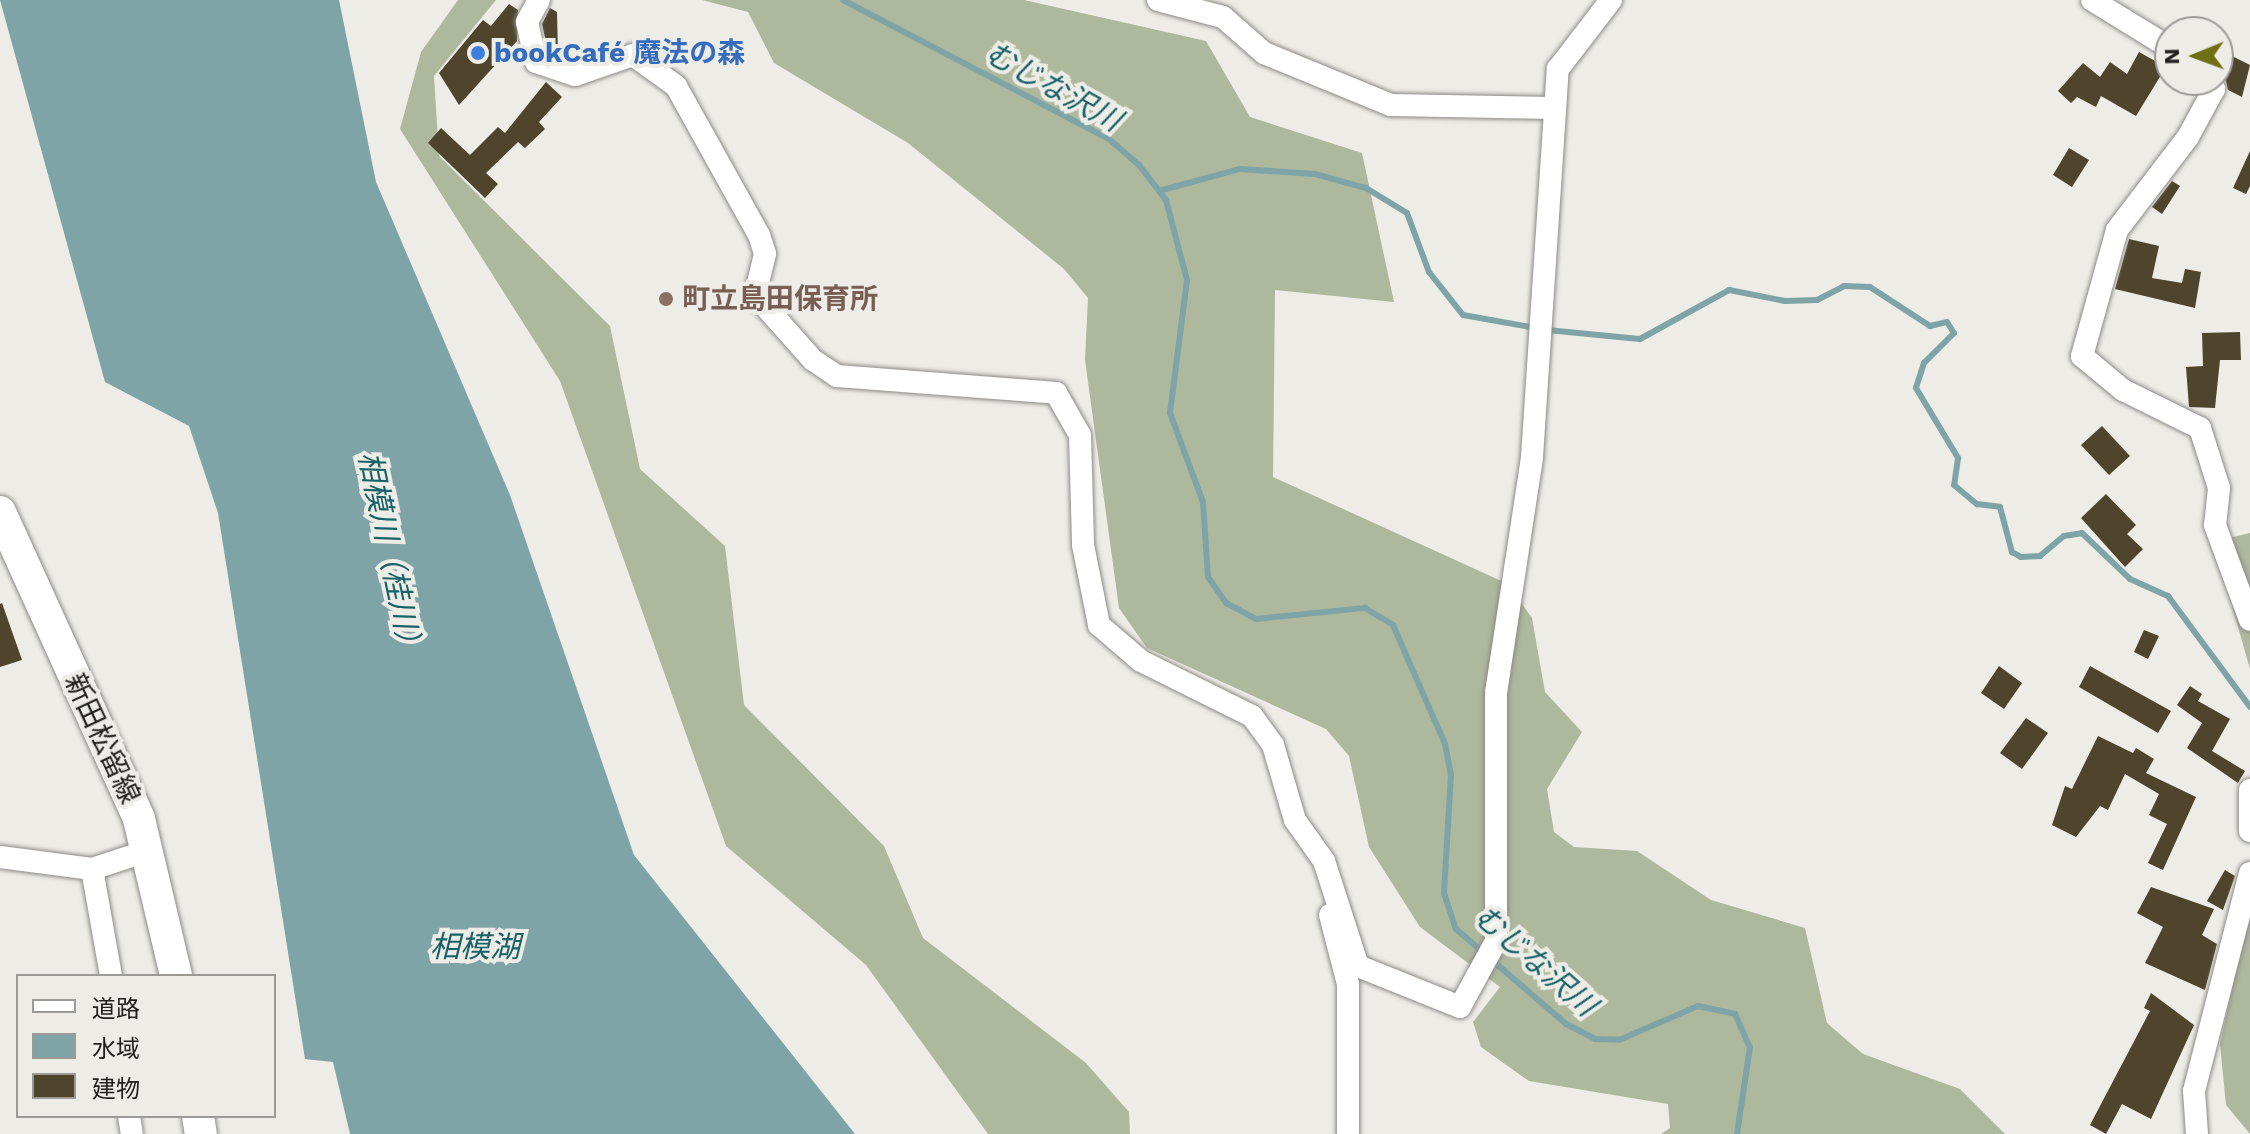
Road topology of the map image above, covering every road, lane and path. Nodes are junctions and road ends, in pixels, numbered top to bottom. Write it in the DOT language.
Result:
graph roads {
  1 [pos="539,0"];
  2 [pos="1158,0"];
  3 [pos="1611,0"];
  4 [pos="2092,0"];
  5 [pos="2154,38"];
  6 [pos="2210,96"];
  7 [pos="1553,108"];
  8 [pos="0,512"];
  9 [pos="2250,620"];
  10 [pos="2250,790"];
  11 [pos="2250,831"];
  12 [pos="150,850"];
  13 [pos="0,857"];
  14 [pos="92,869"];
  15 [pos="2250,873"];
  16 [pos="1331,886"];
  17 [pos="111,974"];
  18 [pos="176,974"];
  19 [pos="1348,1134"];
  20 [pos="2197,1134"];
  1 -- 16 [label="street"];
  2 -- 7 [label="street"];
  3 -- 7 [label="street"];
  4 -- 5 [label="street"];
  6 -- 9 [label="street"];
  7 -- 16 [label="street"];
  8 -- 12 [label="main road, 新田松留線"];
  10 -- 11 [label="street"];
  12 -- 14 [label="street"];
  12 -- 18 [label="main road, 新田松留線"];
  13 -- 14 [label="street"];
  14 -- 17 [label="street"];
  15 -- 20 [label="street"];
  16 -- 19 [label="street"];
}
